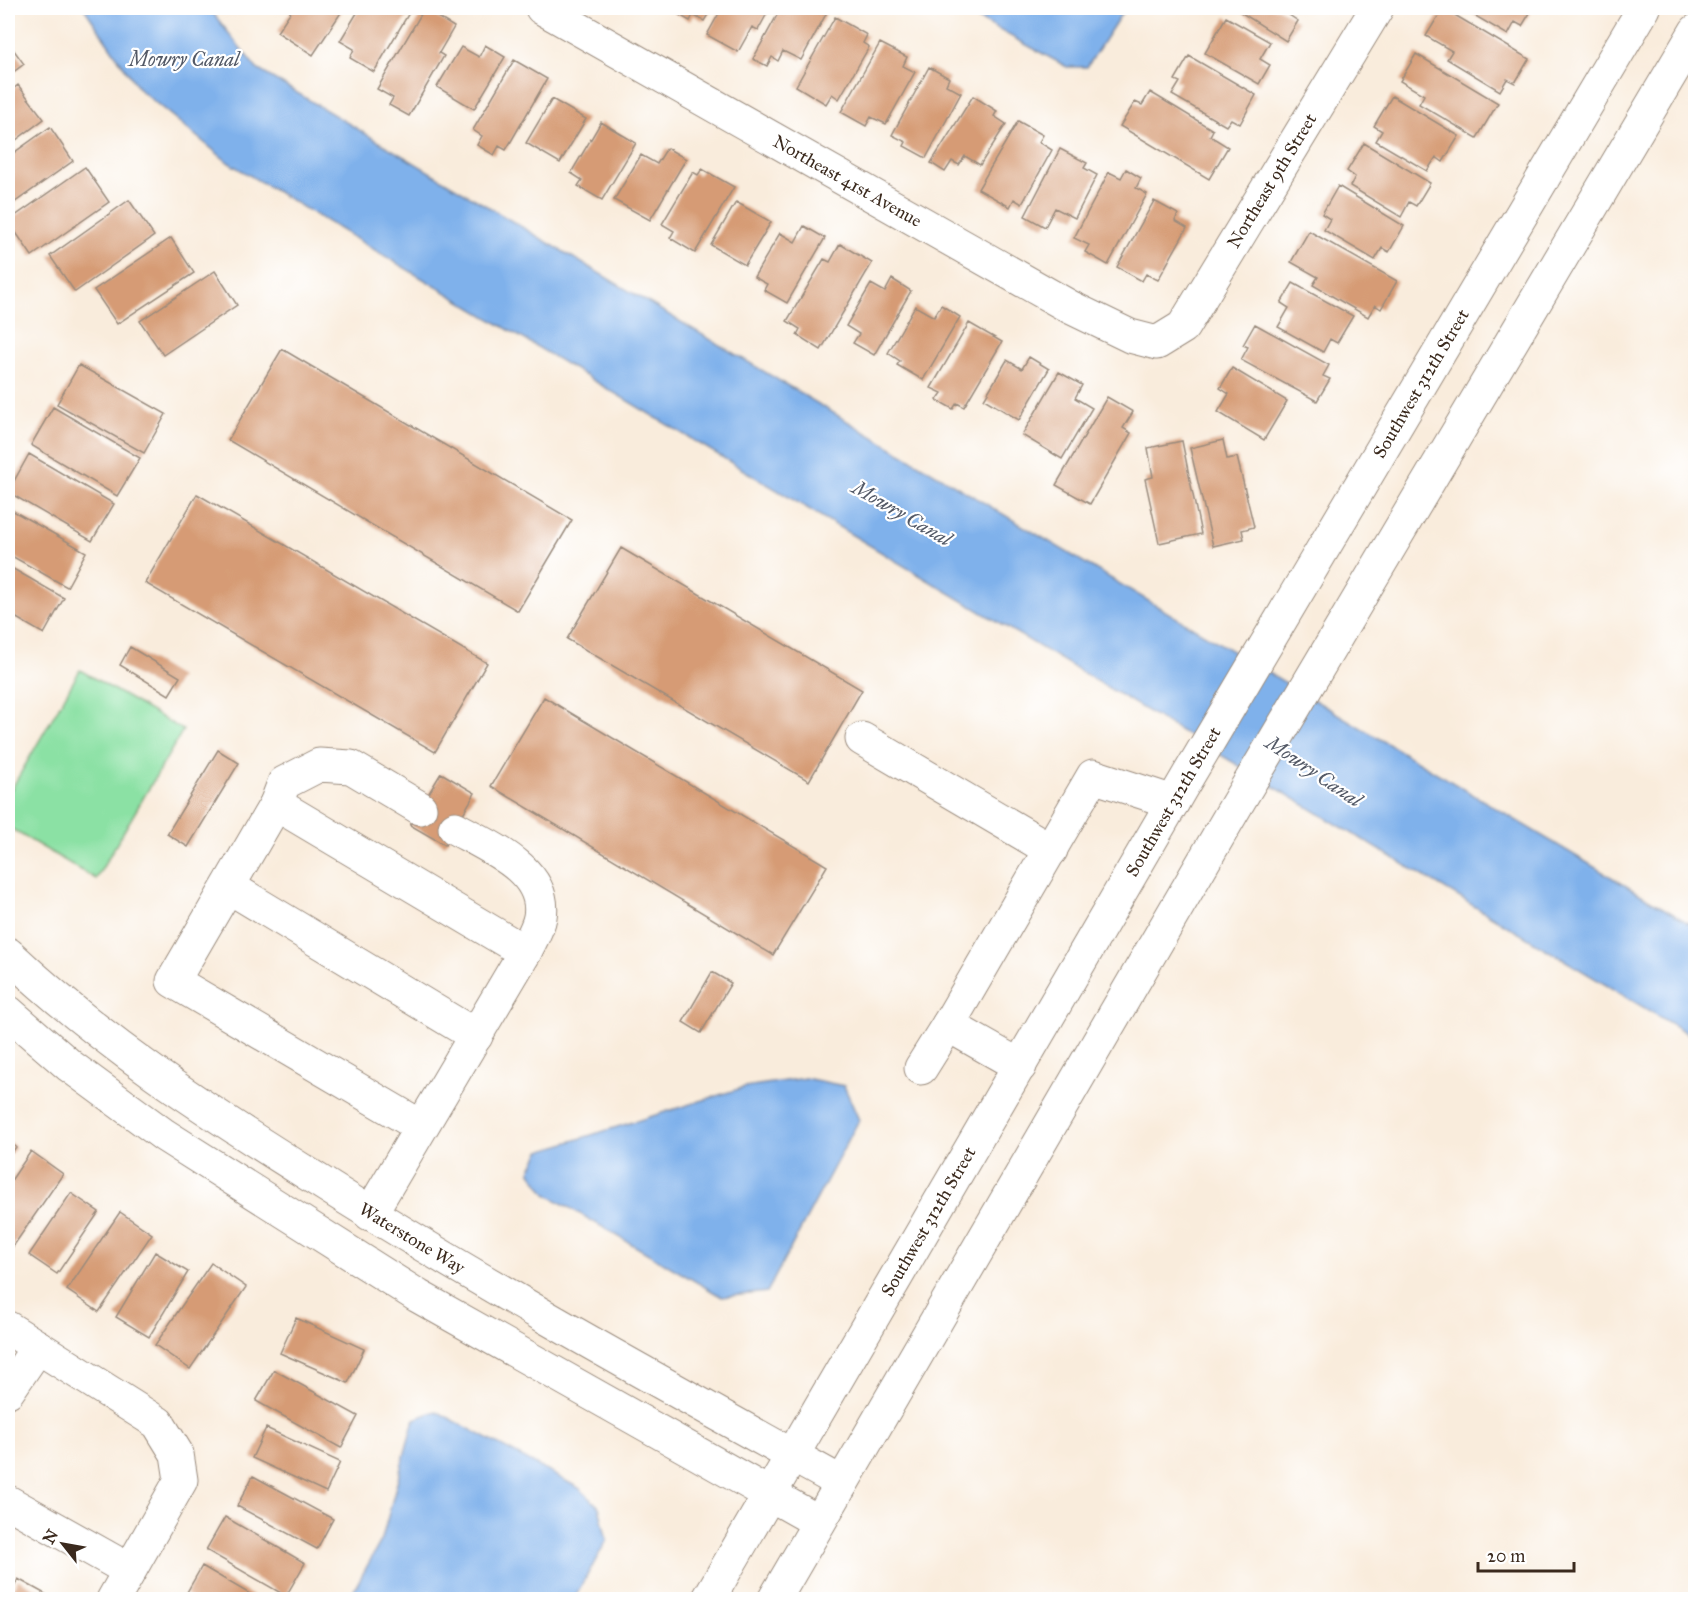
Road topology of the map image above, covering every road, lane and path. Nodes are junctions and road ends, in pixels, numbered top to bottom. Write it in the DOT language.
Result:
graph roads {
  1 [pos="542,8"];
  2 [pos="1377,8"];
  3 [pos="1644,8"];
  4 [pos="1695,31"];
  5 [pos="1157,343"];
  6 [pos="862,739"];
  7 [pos="1180,789"];
  8 [pos="276,804"];
  9 [pos="420,808"];
  10 [pos="455,828"];
  11 [pos="1051,850"];
  12 [pos="229,887"];
  13 [pos="525,952"];
  14 [pos="8,954"];
  15 [pos="8,1012"];
  16 [pos="948,1025"];
  17 [pos="476,1036"];
  18 [pos="1020,1066"];
  19 [pos="921,1068"];
  20 [pos="420,1125"];
  21 [pos="370,1214"];
  22 [pos="8,1328"];
  23 [pos="38,1347"];
  24 [pos="8,1391"];
  25 [pos="794,1456"];
  26 [pos="842,1483"];
  27 [pos="770,1495"];
  28 [pos="8,1502"];
  29 [pos="819,1522"];
  30 [pos="129,1570"];
  31 [pos="113,1599"];
  32 [pos="708,1599"];
  33 [pos="774,1599"];
  1 -- 5 [label="street, Northeast 41st Avenue"];
  2 -- 5 [label="street, Northeast 9th Street"];
  3 -- 7 [label="street, Southwest 312th Street"];
  4 -- 26 [label="street"];
  6 -- 11 [label="street"];
  7 -- 11 [label="street"];
  7 -- 18 [label="street, Southwest 312th Street"];
  8 -- 9 [label="street"];
  8 -- 12 [label="street"];
  8 -- 13 [label="street"];
  10 -- 13 [label="street"];
  11 -- 16 [label="street"];
  12 -- 17 [label="street"];
  12 -- 20 [label="street"];
  13 -- 17 [label="street"];
  14 -- 21 [label="street, Waterstone Way"];
  15 -- 27 [label="street"];
  16 -- 18 [label="street"];
  16 -- 19 [label="street"];
  17 -- 20 [label="street"];
  18 -- 25 [label="street, Southwest 312th Street"];
  20 -- 21 [label="street"];
  21 -- 25 [label="street, Waterstone Way"];
  22 -- 23 [label="street"];
  23 -- 24 [label="street"];
  23 -- 30 [label="street"];
  25 -- 26 [label="street, Waterstone Way"];
  25 -- 27 [label="street, Southwest 312th Street"];
  26 -- 29 [label="street"];
  27 -- 29 [label="street"];
  27 -- 32 [label="street, Southwest 312th Street"];
  28 -- 30 [label="street"];
  29 -- 33 [label="street"];
  30 -- 31 [label="street"];
}
